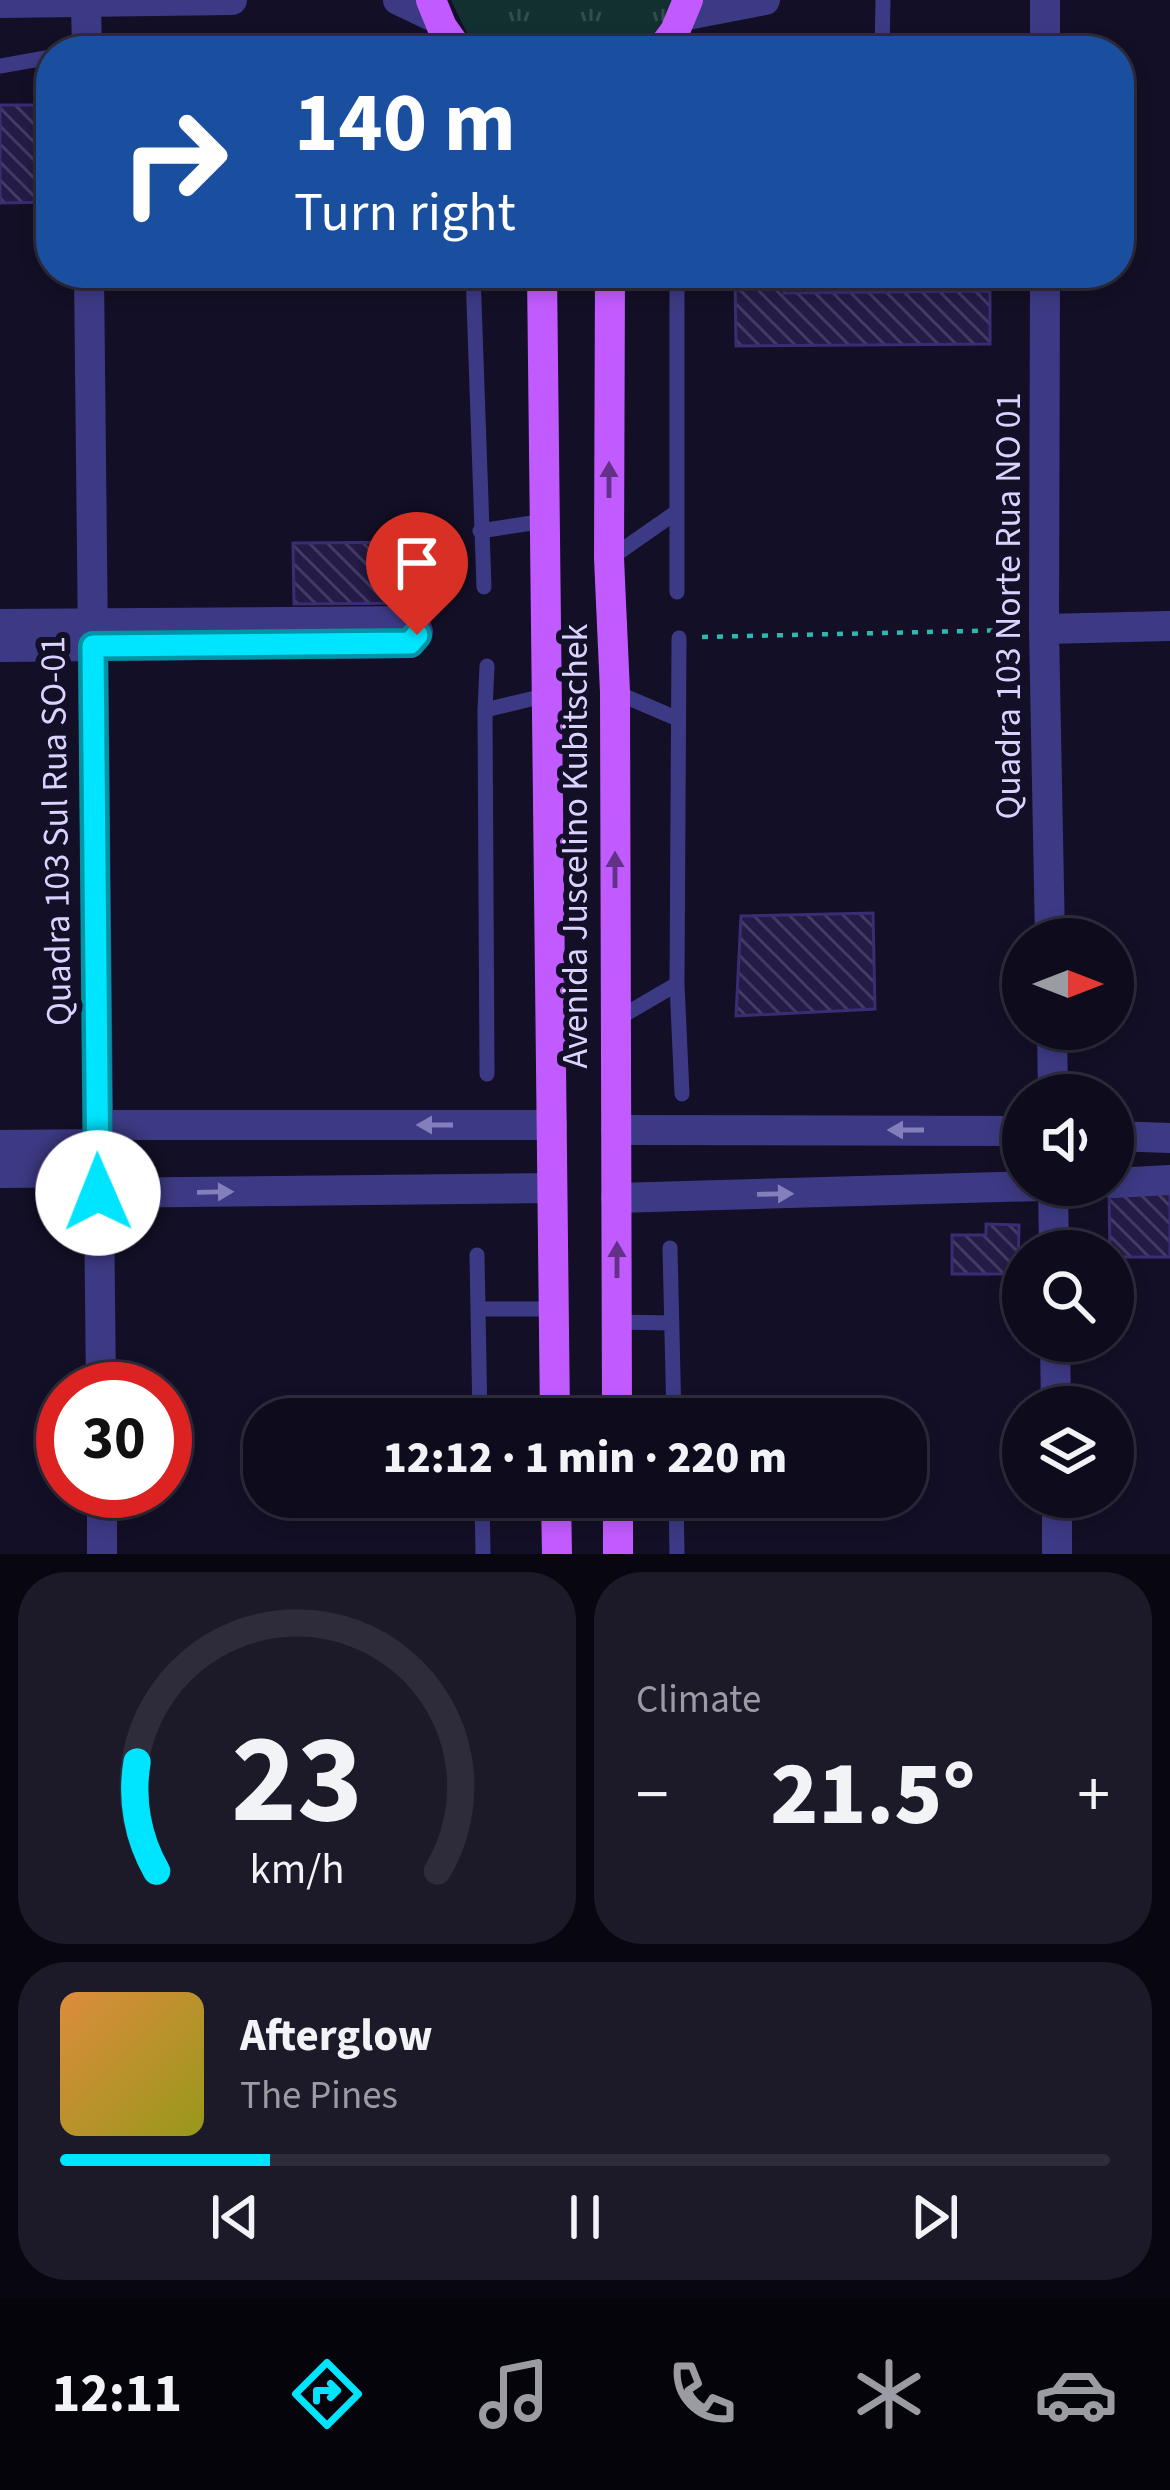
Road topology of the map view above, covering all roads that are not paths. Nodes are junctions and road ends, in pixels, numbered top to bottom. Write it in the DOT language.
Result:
graph roads {
  1 [pos="232,0"];
  2 [pos="398,0"];
  3 [pos="765,0"];
  4 [pos="883,0"];
  5 [pos="1045,0"];
  6 [pos="86,2"];
  7 [pos="0,3"];
  8 [pos="685,8"];
  9 [pos="435,10"];
  10 [pos="87,36"];
  11 [pos="450,36"];
  12 [pos="669,36"];
  13 [pos="882,36"];
  14 [pos="1045,36"];
  15 [pos="36,59"];
  16 [pos="0,65"];
  17 [pos="89,288"];
  18 [pos="472,288"];
  19 [pos="542,288"];
  20 [pos="610,288"];
  21 [pos="677,288"];
  22 [pos="1046,288"];
  23 [pos="675,513"];
  24 [pos="545,521"];
  25 [pos="480,531"];
  26 [pos="609,558"];
  27 [pos="484,587"];
  28 [pos="677,592"];
  29 [pos="0,624"];
  30 [pos="1170,626"];
  31 [pos="1044,629"];
  32 [pos="93,635"];
  33 [pos="679,638"];
  34 [pos="0,647"];
  35 [pos="488,666"];
  36 [pos="615,692"];
  37 [pos="548,695"];
  38 [pos="485,710"];
  39 [pos="678,718"];
  40 [pos="1050,918"];
  41 [pos="677,984"];
  42 [pos="614,1020"];
  43 [pos="488,1074"];
  44 [pos="682,1094"];
  45 [pos="553,1125"];
  46 [pos="616,1130"];
  47 [pos="1002,1131"];
  48 [pos="1134,1137"];
  49 [pos="1170,1138"];
  50 [pos="0,1145"];
  51 [pos="98,1159"];
  52 [pos="0,1173"];
  53 [pos="1170,1180"];
  54 [pos="1134,1182"];
  55 [pos="1002,1187"];
  56 [pos="553,1188"];
  57 [pos="616,1198"];
  58 [pos="670,1248"];
  59 [pos="477,1255"];
  60 [pos="478,1309"];
  61 [pos="554,1309"];
  62 [pos="617,1322"];
  63 [pos="671,1323"];
  64 [pos="100,1362"];
  65 [pos="480,1398"];
  66 [pos="555,1398"];
  67 [pos="617,1398"];
  68 [pos="673,1398"];
  69 [pos="102,1518"];
  70 [pos="482,1518"];
  71 [pos="556,1518"];
  72 [pos="618,1518"];
  73 [pos="676,1518"];
  74 [pos="1057,1518"];
  75 [pos="102,1554"];
  76 [pos="483,1554"];
  77 [pos="557,1554"];
  78 [pos="618,1554"];
  79 [pos="677,1554"];
  80 [pos="1057,1554"];
  1 -- 6 [label="street"];
  2 -- 9 [label="street"];
  3 -- 8 [label="street"];
  4 -- 13 [label="lane"];
  5 -- 14 [label="street"];
  6 -- 7 [label="street"];
  6 -- 10 [label="street"];
  8 -- 12 [label="main road"];
  9 -- 11 [label="main road"];
  15 -- 16 [label="lane"];
  17 -- 32 [label="street, Quadra 103 Sul Rua SO-01"];
  18 -- 25 [label="lane"];
  19 -- 24 [label="main road, Avenida Juscelino Kubitschek"];
  26 -- 20 [label="main road, Avenida Juscelino Kubitschek, one-way"];
  21 -- 23 [label="lane"];
  22 -- 31 [label="street, Quadra 103 Norte Rua NO 01"];
  23 -- 26 [label="lane"];
  23 -- 28 [label="lane"];
  24 -- 25 [label="lane"];
  24 -- 37 [label="main road, Avenida Juscelino Kubitschek"];
  25 -- 27 [label="lane"];
  26 -- 36 [label="main road, Avenida Juscelino Kubitschek"];
  29 -- 32 [label="street"];
  30 -- 31 [label="street"];
  31 -- 40 [label="street, Quadra 103 Norte Rua NO 01"];
  32 -- 32 [label="street"];
  32 -- 34 [label="street"];
  32 -- 51 [label="street, Quadra 103 Sul Rua SO-01"];
  33 -- 39 [label="lane"];
  35 -- 38 [label="lane"];
  36 -- 39 [label="lane"];
  42 -- 36 [label="main road, Avenida Juscelino Kubitschek, one-way"];
  37 -- 38 [label="lane"];
  37 -- 45 [label="main road, Avenida Juscelino Kubitschek"];
  38 -- 43 [label="lane"];
  39 -- 41 [label="lane"];
  41 -- 42 [label="lane"];
  41 -- 44 [label="lane"];
  42 -- 46 [label="main road, Avenida Juscelino Kubitschek"];
  45 -- 51 [label="street, one-way"];
  45 -- 56 [label="main road, Avenida Juscelino Kubitschek"];
  47 -- 46 [label="street, one-way"];
  46 -- 57 [label="main road, Avenida Juscelino Kubitschek"];
  48 -- 49 [label="street"];
  50 -- 51 [label="street"];
  51 -- 52 [label="street"];
  51 -- 56 [label="street, one-way"];
  51 -- 64 [label="street, Quadra 103 Sul Rua SO-01"];
  53 -- 54 [label="street"];
  57 -- 55 [label="street, one-way"];
  56 -- 61 [label="main road, Avenida Juscelino Kubitschek"];
  62 -- 57 [label="main road, Avenida Juscelino Kubitschek, one-way"];
  58 -- 63 [label="lane"];
  59 -- 60 [label="lane"];
  60 -- 61 [label="lane"];
  60 -- 65 [label="lane"];
  61 -- 66 [label="main road, Avenida Juscelino Kubitschek"];
  62 -- 63 [label="lane"];
  62 -- 67 [label="main road, Avenida Juscelino Kubitschek"];
  63 -- 68 [label="lane"];
  69 -- 75 [label="street"];
  70 -- 76 [label="lane"];
  71 -- 77 [label="main road"];
  72 -- 78 [label="main road"];
  73 -- 79 [label="lane"];
  74 -- 80 [label="street"];
}
